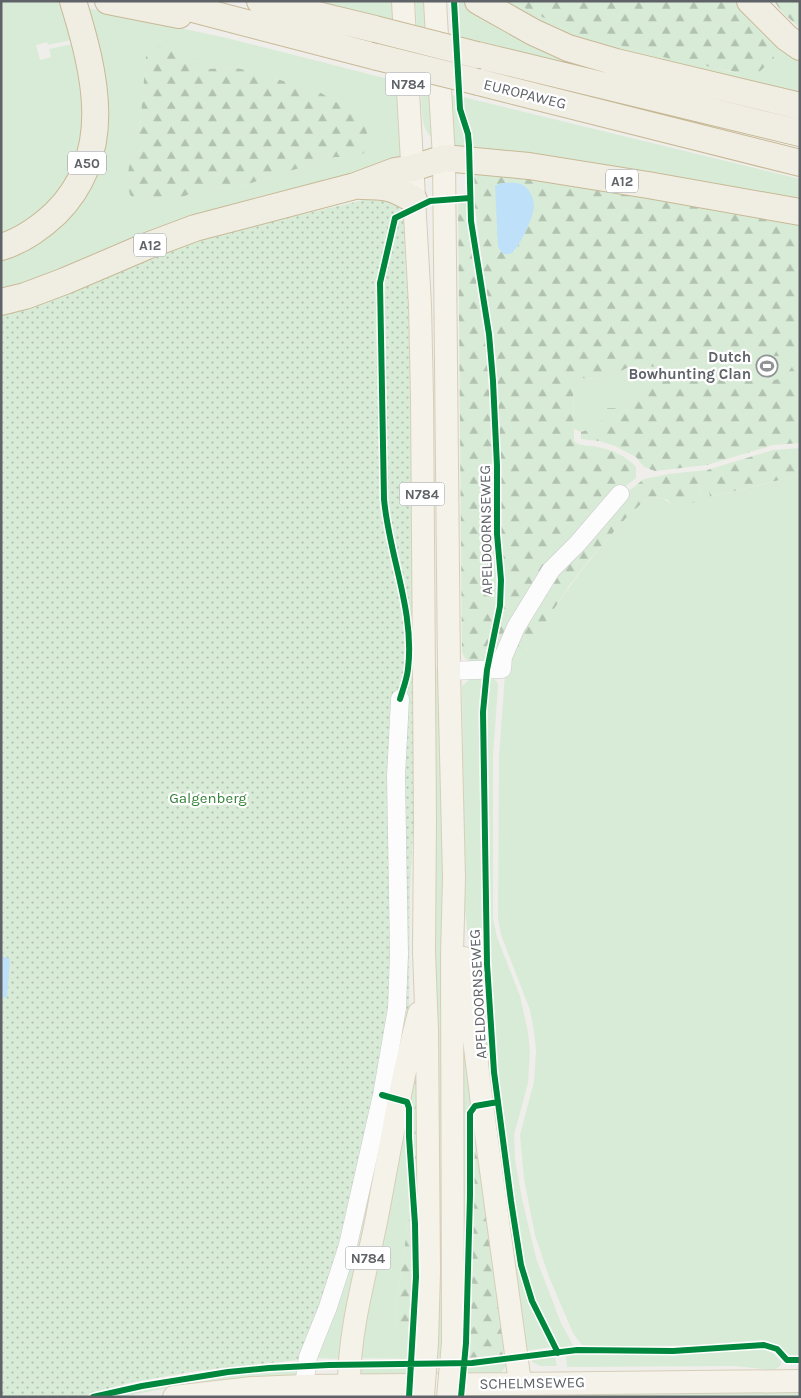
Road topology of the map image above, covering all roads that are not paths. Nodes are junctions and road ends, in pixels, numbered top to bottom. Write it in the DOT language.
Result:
graph roads {
  1 [pos="74,1"];
  2 [pos="108,1"];
  3 [pos="162,1"];
  4 [pos="260,1"];
  5 [pos="403,1"];
  6 [pos="435,1"];
  7 [pos="478,1"];
  8 [pos="750,1"];
  9 [pos="274,31"];
  10 [pos="800,47"];
  11 [pos="800,106"];
  12 [pos="800,133"];
  13 [pos="444,158"];
  14 [pos="800,164"];
  15 [pos="413,168"];
  16 [pos="355,186"];
  17 [pos="414,200"];
  18 [pos="800,212"];
  19 [pos="1,247"];
  20 [pos="1,302"];
  21 [pos="620,494"];
  22 [pos="449,671"];
  23 [pos="400,699"];
  24 [pos="454,878"];
  25 [pos="425,989"];
  26 [pos="800,1381"];
  27 [pos="349,1385"];
  28 [pos="304,1386"];
  29 [pos="521,1390"];
  30 [pos="174,1397"];
  31 [pos="423,1397"];
  32 [pos="448,1397"];
  1 -- 19 [label="highway, A50"];
  2 -- 9 [label="highway"];
  3 -- 9 [label="highway, EUROPAWEG"];
  4 -- 12 [label="highway, EUROPAWEG, bridge"];
  5 -- 15 [label="main road, N784"];
  6 -- 13 [label="main road, APELDOORNSEWEG / N784"];
  7 -- 11 [label="highway"];
  8 -- 10 [label="highway"];
  9 -- 14 [label="highway, EUROPAWEG, bridge"];
  13 -- 15 [label="highway"];
  13 -- 18 [label="highway, A12"];
  13 -- 22 [label="main road, APELDOORNSEWEG / N784"];
  15 -- 16 [label="highway, A12"];
  15 -- 17 [label="main road, N784"];
  16 -- 17 [label="highway, A12"];
  16 -- 20 [label="highway, A12"];
  17 -- 25 [label="main road, N784"];
  21 -- 22 [label="street"];
  22 -- 24 [label="main road, APELDOORNSEWEG / N784"];
  23 -- 28 [label="street"];
  24 -- 29 [label="main road, N784"];
  24 -- 32 [label="main road, APELDOORNSEWEG / N784, bridge"];
  25 -- 27 [label="main road, N784"];
  25 -- 31 [label="main road, N784, bridge"];
  26 -- 29 [label="main road, SCHELMSEWEG"];
  27 -- 28 [label="main road, SCHELMSEWEG"];
  27 -- 29 [label="main road, SCHELMSEWEG"];
  28 -- 30 [label="main road, SCHELMSEWEG"];
}
